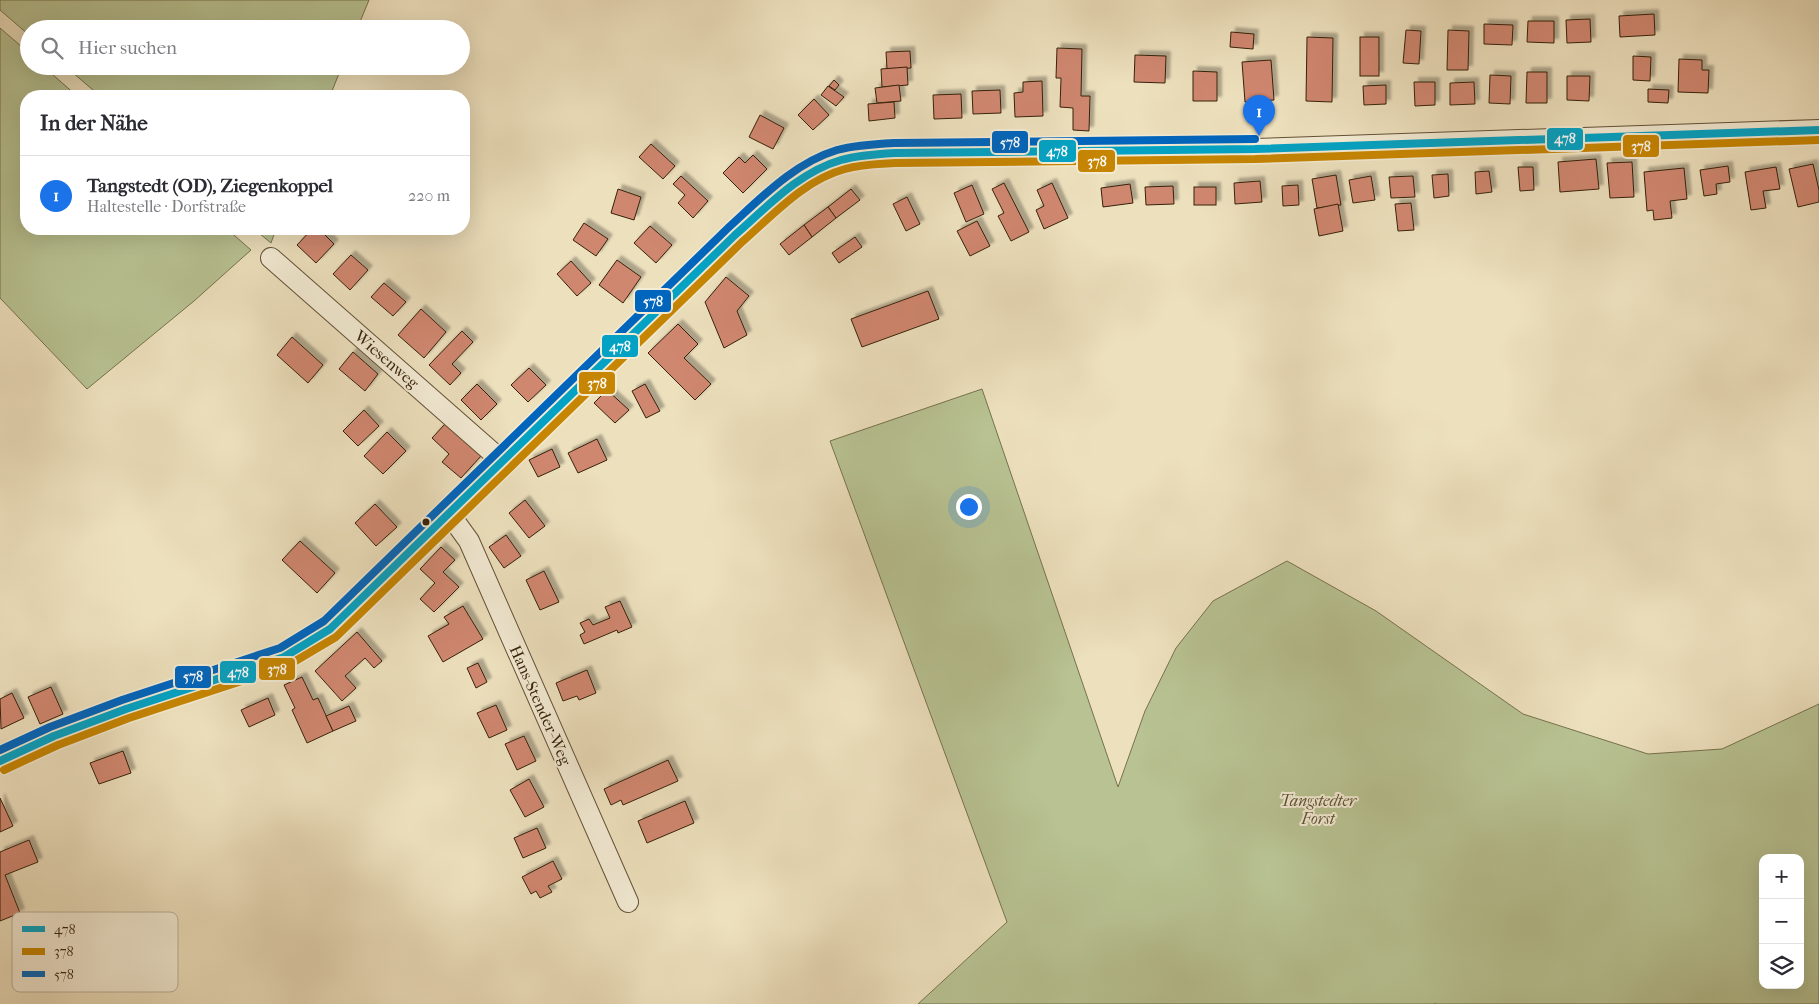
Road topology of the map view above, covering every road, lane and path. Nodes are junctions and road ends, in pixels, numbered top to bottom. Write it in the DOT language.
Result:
graph roads {
  1 [pos="1819,130"];
  2 [pos="271,258"];
  3 [pos="502,461"];
  4 [pos="448,512"];
  5 [pos="0,761"];
  6 [pos="628,902"];
  1 -- 3 [label="street"];
  2 -- 3 [label="street, Wiesenweg"];
  3 -- 4 [label="street"];
  4 -- 5 [label="street"];
  4 -- 6 [label="street, Hans-Stender-Weg"];
}
